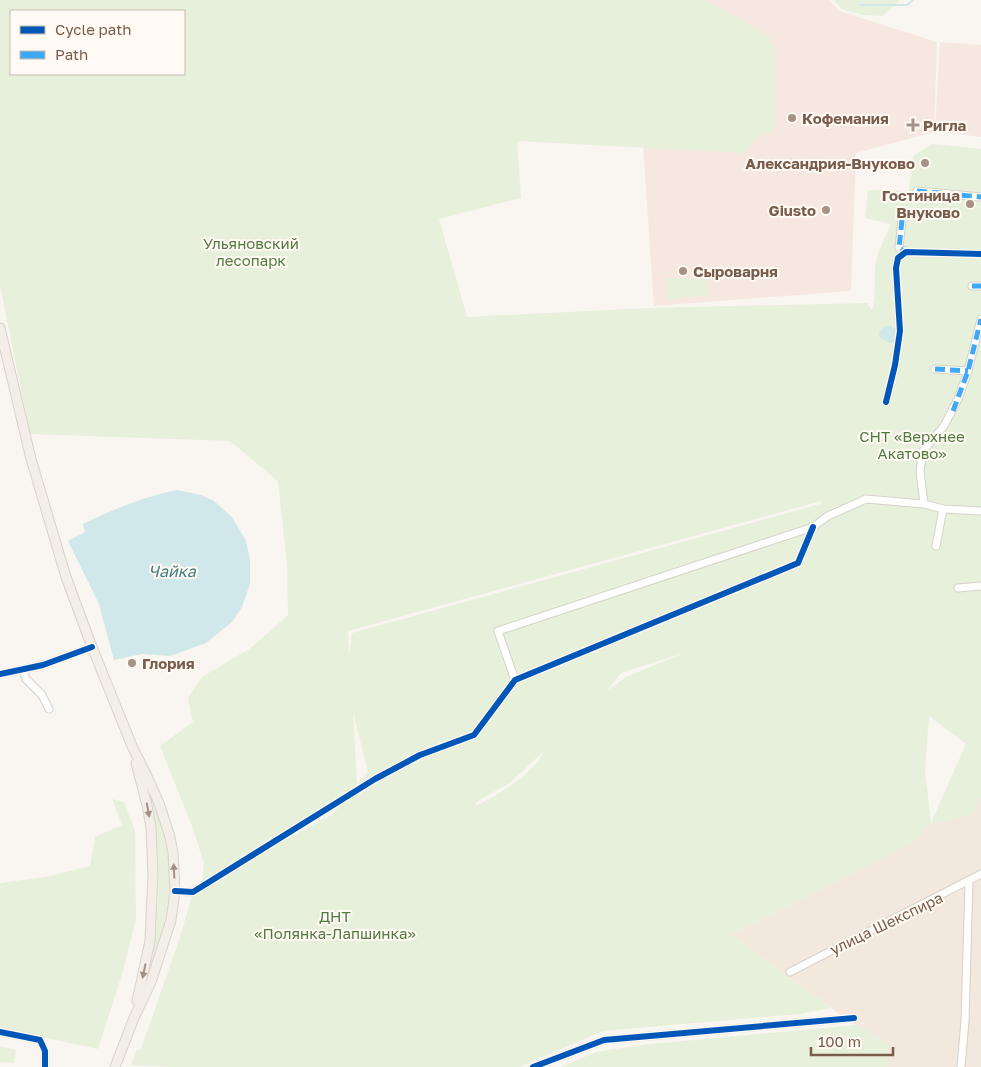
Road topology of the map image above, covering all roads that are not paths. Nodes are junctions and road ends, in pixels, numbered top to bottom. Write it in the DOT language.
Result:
graph roads {
  1 [pos="916,191"];
  2 [pos="981,196"];
  3 [pos="902,220"];
  4 [pos="906,252"];
  5 [pos="981,254"];
  6 [pos="972,286"];
  7 [pos="981,286"];
  8 [pos="981,319"];
  9 [pos="0,328"];
  10 [pos="935,369"];
  11 [pos="968,371"];
  12 [pos="886,402"];
  13 [pos="924,504"];
  14 [pos="943,509"];
  15 [pos="981,511"];
  16 [pos="813,527"];
  17 [pos="936,546"];
  18 [pos="981,586"];
  19 [pos="958,588"];
  20 [pos="92,647"];
  21 [pos="23,670"];
  22 [pos="0,674"];
  23 [pos="515,680"];
  24 [pos="49,709"];
  25 [pos="132,746"];
  26 [pos="981,874"];
  27 [pos="969,881"];
  28 [pos="175,891"];
  29 [pos="790,972"];
  30 [pos="134,1018"];
  31 [pos="854,1018"];
  32 [pos="0,1032"];
  33 [pos="45,1067"];
  34 [pos="116,1067"];
  35 [pos="534,1067"];
  36 [pos="961,1067"];
  1 -- 2 [label="street"];
  3 -- 4 [label="street"];
  4 -- 5 [label="street"];
  4 -- 12 [label="street"];
  6 -- 7 [label="street"];
  8 -- 11 [label="street"];
  9 -- 20 [label="main road"];
  10 -- 11 [label="street"];
  11 -- 13 [label="street"];
  13 -- 14 [label="street"];
  13 -- 16 [label="street"];
  14 -- 15 [label="street"];
  14 -- 17 [label="street"];
  16 -- 23 [label="street"];
  16 -- 23 [label="street"];
  18 -- 19 [label="street"];
  20 -- 21 [label="street"];
  20 -- 25 [label="main road"];
  21 -- 22 [label="street"];
  21 -- 24 [label="street"];
  23 -- 28 [label="street"];
  28 -- 25 [label="main road, one-way"];
  25 -- 30 [label="main road, one-way"];
  26 -- 27 [label="street, улица Шекспира"];
  27 -- 29 [label="street, улица Шекспира"];
  27 -- 36 [label="street"];
  28 -- 30 [label="main road"];
  30 -- 34 [label="main road"];
  31 -- 35 [label="street"];
  32 -- 33 [label="street"];
}
